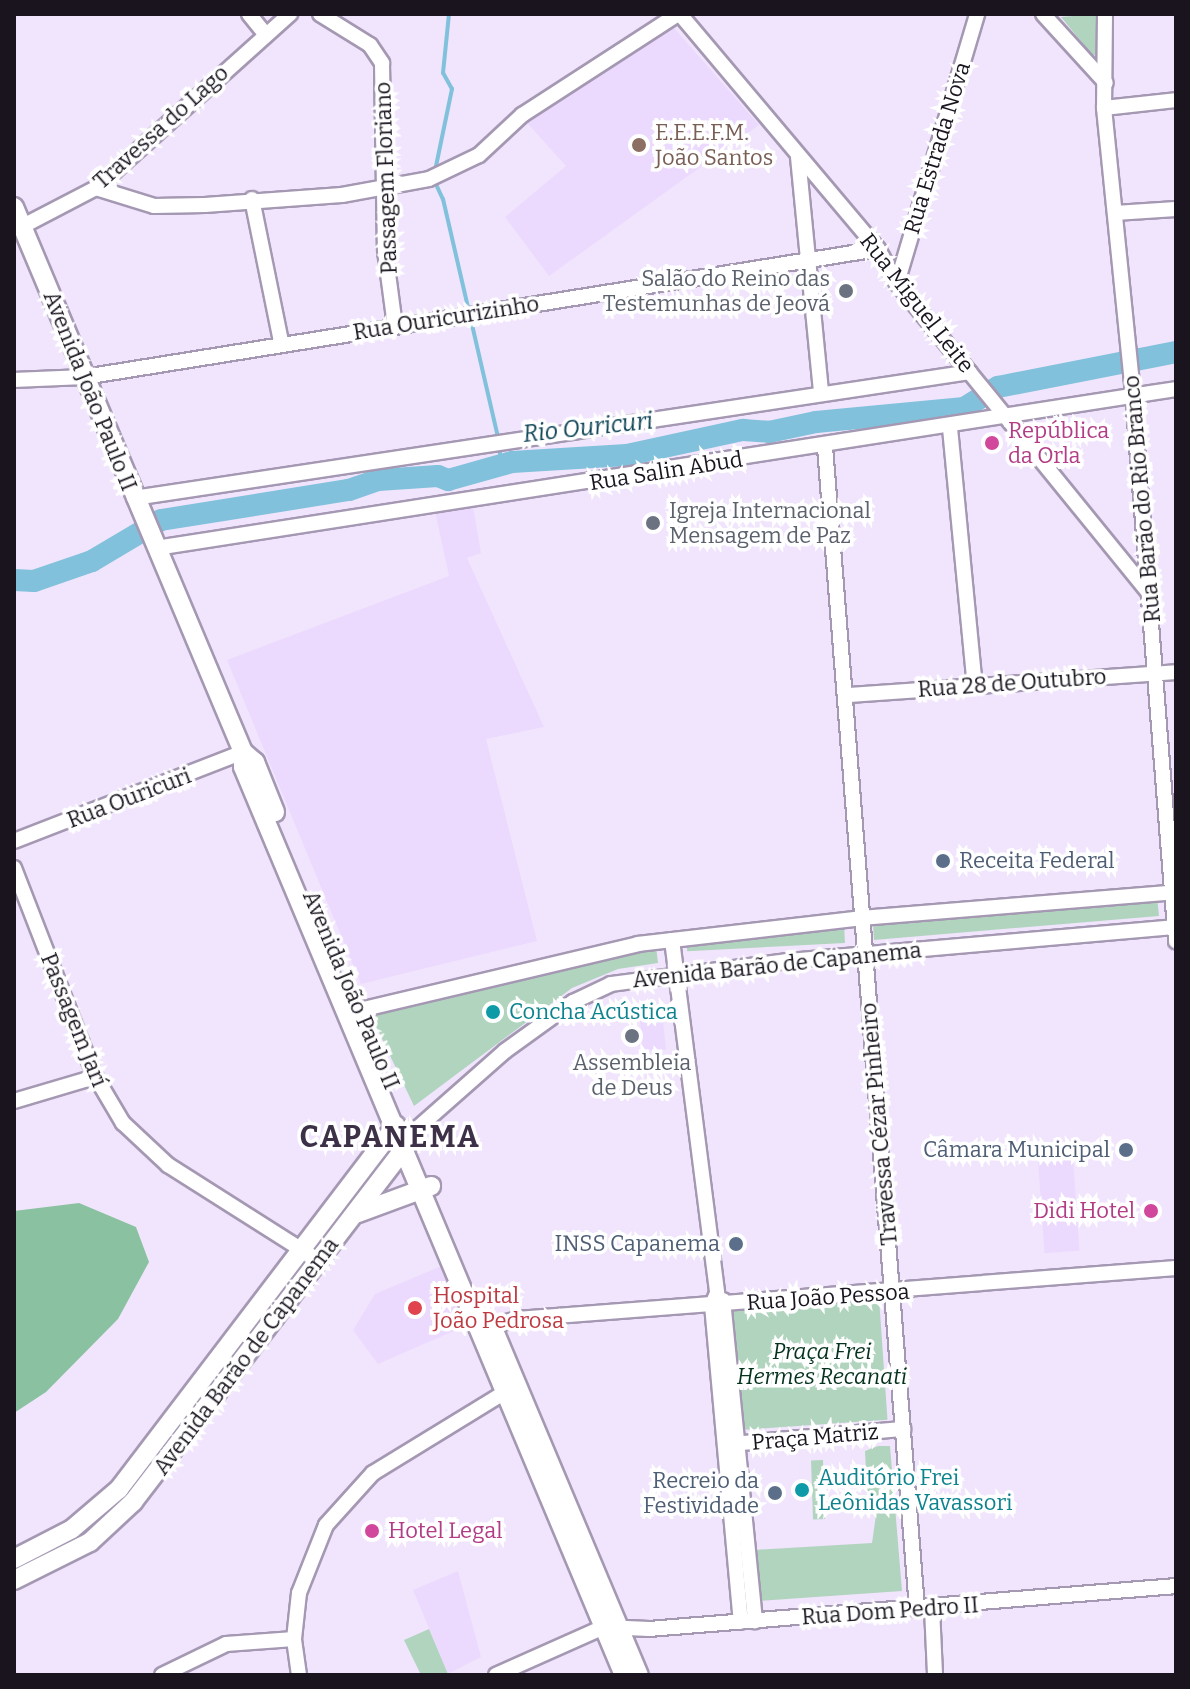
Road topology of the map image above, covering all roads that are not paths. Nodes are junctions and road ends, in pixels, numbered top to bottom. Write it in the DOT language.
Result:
graph roads {
  1 [pos="249,14"];
  2 [pos="290,14"];
  3 [pos="320,14"];
  4 [pos="679,14"];
  5 [pos="977,14"];
  6 [pos="1043,14"];
  7 [pos="1105,14"];
  8 [pos="266,35"];
  9 [pos="1106,83"];
  10 [pos="1176,100"];
  11 [pos="1104,108"];
  12 [pos="798,157"];
  13 [pos="96,188"];
  14 [pos="384,190"];
  15 [pos="252,199"];
  16 [pos="14,207"];
  17 [pos="1176,209"];
  18 [pos="1115,213"];
  19 [pos="23,226"];
  20 [pos="878,249"];
  21 [pos="809,260"];
  22 [pos="897,283"];
  23 [pos="395,326"];
  24 [pos="281,342"];
  25 [pos="970,372"];
  26 [pos="84,377"];
  27 [pos="14,380"];
  28 [pos="1176,389"];
  29 [pos="821,391"];
  30 [pos="1133,395"];
  31 [pos="1003,413"];
  32 [pos="950,428"];
  33 [pos="825,447"];
  34 [pos="134,498"];
  35 [pos="155,546"];
  36 [pos="1150,594"];
  37 [pos="1176,672"];
  38 [pos="1157,674"];
  39 [pos="975,686"];
  40 [pos="849,695"];
  41 [pos="243,752"];
  42 [pos="14,841"];
  43 [pos="14,868"];
  44 [pos="1174,892"];
  45 [pos="862,918"];
  46 [pos="1176,932"];
  47 [pos="672,940"];
  48 [pos="864,955"];
  49 [pos="676,973"];
  50 [pos="352,1012"];
  51 [pos="95,1077"];
  52 [pos="14,1101"];
  53 [pos="408,1139"];
  54 [pos="429,1187"];
  55 [pos="355,1214"];
  56 [pos="302,1250"];
  57 [pos="319,1261"];
  58 [pos="1176,1268"];
  59 [pos="895,1292"];
  60 [pos="719,1301"];
  61 [pos="486,1327"];
  62 [pos="505,1392"];
  63 [pos="180,1428"];
  64 [pos="903,1429"];
  65 [pos="733,1444"];
  66 [pos="99,1509"];
  67 [pos="113,1523"];
  68 [pos="14,1559"];
  69 [pos="14,1580"];
  70 [pos="1176,1586"];
  71 [pos="924,1609"];
  72 [pos="748,1622"];
  73 [pos="612,1627"];
  74 [pos="294,1639"];
  75 [pos="162,1675"];
  76 [pos="299,1675"];
  77 [pos="496,1675"];
  78 [pos="624,1675"];
  79 [pos="639,1675"];
  80 [pos="935,1675"];
  1 -- 8 [label="street"];
  2 -- 8 [label="street, Travessa do Lago"];
  3 -- 14 [label="street, Passagem Floriano"];
  4 -- 12 [label="street, Rua Miguel Leite"];
  4 -- 14 [label="street"];
  5 -- 22 [label="street, Rua Estrada Nova"];
  6 -- 9 [label="street"];
  7 -- 9 [label="street, Rua Barão do Rio Branco"];
  8 -- 13 [label="street, Travessa do Lago"];
  9 -- 11 [label="street, Rua Barão do Rio Branco"];
  10 -- 11 [label="street"];
  11 -- 18 [label="street, Rua Barão do Rio Branco"];
  12 -- 20 [label="street, Rua Miguel Leite"];
  12 -- 21 [label="street"];
  13 -- 15 [label="street"];
  13 -- 19 [label="street, Travessa do Lago"];
  14 -- 15 [label="street"];
  14 -- 23 [label="street, Passagem Floriano"];
  15 -- 24 [label="street"];
  16 -- 19 [label="main road, Avenida João Paulo II"];
  17 -- 18 [label="street"];
  18 -- 30 [label="street, Rua Barão do Rio Branco"];
  19 -- 26 [label="main road, Avenida João Paulo II"];
  20 -- 21 [label="street, Rua Ouricurizinho"];
  20 -- 22 [label="street, Rua Miguel Leite"];
  21 -- 23 [label="street, Rua Ouricurizinho"];
  21 -- 29 [label="street"];
  22 -- 25 [label="street, Rua Miguel Leite"];
  23 -- 24 [label="street, Rua Ouricurizinho"];
  24 -- 26 [label="street, Rua Ouricurizinho"];
  25 -- 29 [label="street"];
  25 -- 31 [label="street, Rua Miguel Leite"];
  26 -- 27 [label="street, Rua Ouricurizinho"];
  26 -- 34 [label="main road, Avenida João Paulo II"];
  28 -- 30 [label="street, Rua Salin Abud"];
  29 -- 34 [label="street"];
  30 -- 31 [label="street, Rua Salin Abud"];
  30 -- 36 [label="street, Rua Barão do Rio Branco"];
  31 -- 32 [label="street, Rua Salin Abud"];
  31 -- 36 [label="street, Rua Miguel Leite"];
  32 -- 33 [label="street, Rua Salin Abud"];
  32 -- 39 [label="street"];
  33 -- 35 [label="street, Rua Salin Abud"];
  33 -- 40 [label="street, Travessa Cézar Pinheiro"];
  34 -- 35 [label="main road, Avenida João Paulo II"];
  35 -- 41 [label="main road, Avenida João Paulo II"];
  36 -- 38 [label="street, Rua Barão do Rio Branco"];
  37 -- 38 [label="street, Rua 28 de Outubro"];
  38 -- 39 [label="street, Rua 28 de Outubro"];
  38 -- 44 [label="street, Rua Barão do Rio Branco"];
  39 -- 40 [label="street, Rua 28 de Outubro"];
  40 -- 45 [label="street, Travessa Cézar Pinheiro"];
  41 -- 42 [label="street, Rua Ouricuri"];
  41 -- 50 [label="main road, Avenida João Paulo II"];
  43 -- 51 [label="street, Passagem Jarí"];
  44 -- 45 [label="street, Avenida Barão de Capanema"];
  44 -- 46 [label="street, Rua Barão do Rio Branco"];
  45 -- 47 [label="street, Avenida Barão de Capanema"];
  45 -- 48 [label="street, Travessa Cézar Pinheiro"];
  46 -- 48 [label="street, Avenida Barão de Capanema"];
  47 -- 49 [label="street"];
  47 -- 50 [label="street, Avenida Barão de Capanema"];
  48 -- 49 [label="street, Avenida Barão de Capanema"];
  48 -- 59 [label="street, Travessa Cézar Pinheiro"];
  49 -- 53 [label="street, Avenida Barão de Capanema"];
  49 -- 60 [label="street"];
  50 -- 53 [label="main road, Avenida João Paulo II"];
  51 -- 52 [label="street"];
  51 -- 56 [label="street, Passagem Jarí"];
  53 -- 54 [label="main road, Avenida João Paulo II"];
  53 -- 55 [label="main road, Avenida Barão de Capanema"];
  53 -- 56 [label="main road, Avenida Barão de Capanema"];
  54 -- 55 [label="main road"];
  54 -- 61 [label="main road, Avenida João Paulo II"];
  55 -- 57 [label="main road, Avenida Barão de Capanema"];
  56 -- 57 [label="street, Passagem Jarí"];
  56 -- 63 [label="main road, Avenida Barão de Capanema"];
  57 -- 63 [label="main road, Avenida Barão de Capanema"];
  58 -- 59 [label="street, Rua João Pessoa"];
  59 -- 60 [label="street, Rua João Pessoa"];
  59 -- 64 [label="street, Travessa Cézar Pinheiro"];
  60 -- 61 [label="street, Rua João Pessoa"];
  60 -- 65 [label="street"];
  61 -- 62 [label="main road, Avenida João Paulo II"];
  61 -- 73 [label="main road, Avenida João Paulo II"];
  62 -- 73 [label="main road, Avenida João Paulo II"];
  62 -- 74 [label="street"];
  63 -- 66 [label="main road, Avenida Barão de Capanema"];
  63 -- 67 [label="main road, Avenida Barão de Capanema"];
  64 -- 65 [label="street, Praça Matriz"];
  64 -- 71 [label="street, Travessa Cézar Pinheiro"];
  65 -- 72 [label="street"];
  66 -- 67 [label="main road"];
  66 -- 68 [label="main road, Avenida Barão de Capanema"];
  67 -- 69 [label="main road, Avenida Barão de Capanema"];
  70 -- 71 [label="street, Rua Dom Pedro II"];
  71 -- 72 [label="street, Rua Dom Pedro II"];
  71 -- 80 [label="street, Travessa Cézar Pinheiro"];
  72 -- 73 [label="street, Rua Dom Pedro II"];
  73 -- 77 [label="street"];
  73 -- 78 [label="main road, Avenida João Paulo II"];
  73 -- 79 [label="main road, Avenida João Paulo II"];
  74 -- 75 [label="street"];
  74 -- 76 [label="street"];
}
